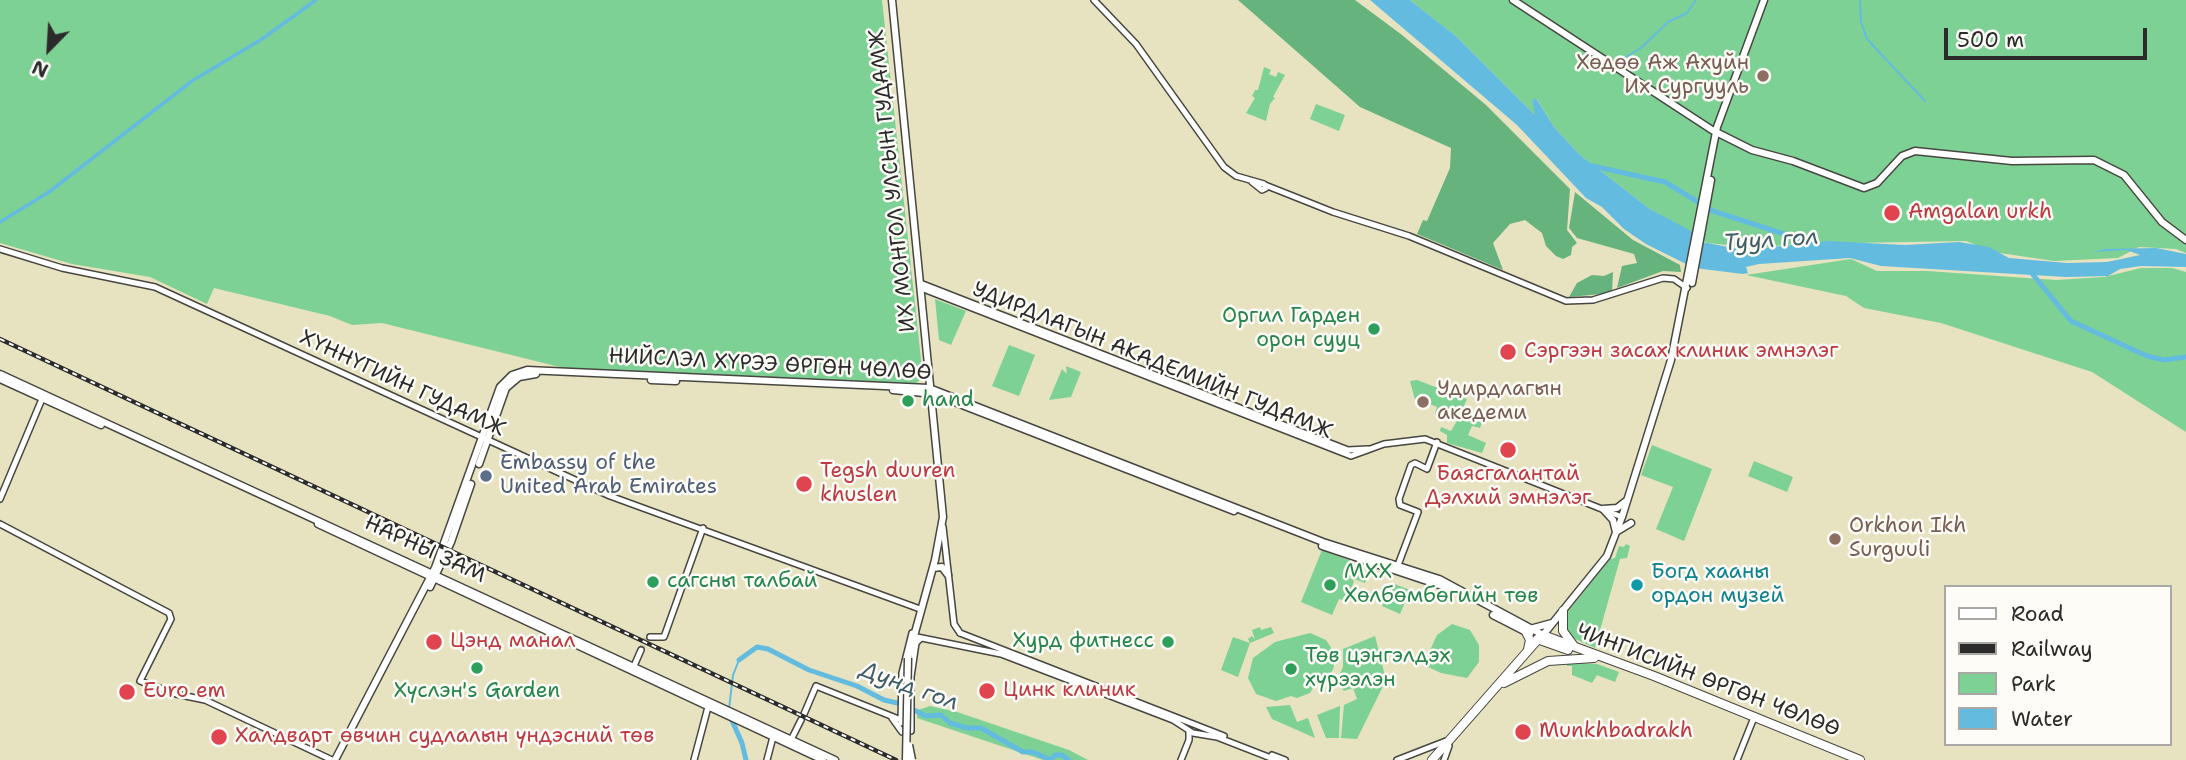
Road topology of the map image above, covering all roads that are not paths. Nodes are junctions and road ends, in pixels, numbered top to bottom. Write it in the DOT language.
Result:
graph roads {
  1 [pos="892,0"];
  2 [pos="1094,0"];
  3 [pos="1513,0"];
  4 [pos="1764,0"];
  5 [pos="1522,3"];
  6 [pos="1719,120"];
  7 [pos="1702,124"];
  8 [pos="1716,132"];
  9 [pos="1714,142"];
  10 [pos="2186,240"];
  11 [pos="0,249"];
  12 [pos="1691,277"];
  13 [pos="921,286"];
  14 [pos="1688,288"];
  15 [pos="1685,301"];
  16 [pos="929,374"];
  17 [pos="0,377"];
  18 [pos="793,384"];
  19 [pos="913,386"];
  20 [pos="929,390"];
  21 [pos="42,399"];
  22 [pos="949,400"];
  23 [pos="932,411"];
  24 [pos="485,438"];
  25 [pos="1437,442"];
  26 [pos="1114,462"];
  27 [pos="0,499"];
  28 [pos="1627,500"];
  29 [pos="1603,509"];
  30 [pos="1622,517"];
  31 [pos="316,521"];
  32 [pos="1632,523"];
  33 [pos="0,524"];
  34 [pos="943,527"];
  35 [pos="703,529"];
  36 [pos="1616,532"];
  37 [pos="1345,552"];
  38 [pos="1398,565"];
  39 [pos="933,568"];
  40 [pos="1410,571"];
  41 [pos="948,575"];
  42 [pos="433,576"];
  43 [pos="921,607"];
  44 [pos="1563,611"];
  45 [pos="1553,622"];
  46 [pos="954,624"];
  47 [pos="538,625"];
  48 [pos="1528,631"];
  49 [pos="913,633"];
  50 [pos="960,634"];
  51 [pos="650,637"];
  52 [pos="921,637"];
  53 [pos="953,637"];
  54 [pos="1540,639"];
  55 [pos="942,642"];
  56 [pos="956,645"];
  57 [pos="1574,646"];
  58 [pos="1528,650"];
  59 [pos="642,651"];
  60 [pos="1594,658"];
  61 [pos="635,667"];
  62 [pos="656,679"];
  63 [pos="1075,681"];
  64 [pos="1504,683"];
  65 [pos="708,707"];
  66 [pos="719,709"];
  67 [pos="892,718"];
  68 [pos="740,719"];
  69 [pos="1753,721"];
  70 [pos="902,724"];
  71 [pos="1191,724"];
  72 [pos="1189,731"];
  73 [pos="1196,734"];
  74 [pos="774,737"];
  75 [pos="791,740"];
  76 [pos="1189,740"];
  77 [pos="1450,743"];
  78 [pos="1429,748"];
  79 [pos="828,759"];
  80 [pos="1437,759"];
  81 [pos="336,760"];
  82 [pos="694,760"];
  83 [pos="767,760"];
  84 [pos="906,760"];
  85 [pos="912,760"];
  86 [pos="1181,760"];
  87 [pos="1276,760"];
  88 [pos="1285,760"];
  89 [pos="1397,760"];
  90 [pos="1737,760"];
  91 [pos="1850,760"];
  92 [pos="1860,760"];
  1 -- 13 [label="main road, ИХ МОНГОЛ УЛСЫН ГУДАМЖ"];
  2 -- 14 [label="main road"];
  3 -- 5 [label="main road"];
  4 -- 6 [label="main road"];
  5 -- 7 [label="main road"];
  6 -- 7 [label="main road"];
  6 -- 8 [label="main road"];
  7 -- 8 [label="main road"];
  7 -- 9 [label="main road"];
  8 -- 9 [label="main road"];
  8 -- 10 [label="main road"];
  9 -- 12 [label="main road"];
  11 -- 24 [label="main road, ХҮННҮГИЙН ГУДАМЖ"];
  12 -- 14 [label="main road"];
  12 -- 15 [label="main road"];
  13 -- 16 [label="main road, ИХ МОНГОЛ УЛСЫН ГУДАМЖ"];
  13 -- 25 [label="main road, УДИРДЛАГЫН АКАДЕМИЙН ГУДАМЖ"];
  14 -- 15 [label="main road"];
  15 -- 28 [label="main road"];
  16 -- 19 [label="main road"];
  16 -- 20 [label="main road, ИХ МОНГОЛ УЛСЫН ГУДАМЖ"];
  17 -- 21 [label="main road, НАРНЫ ЗАМ"];
  17 -- 31 [label="main road, НАРНЫ ЗАМ"];
  18 -- 19 [label="main road, НИЙСЛЭЛ ХҮРЭЭ ӨРГӨН ЧӨЛӨӨ"];
  18 -- 20 [label="main road, НИЙСЛЭЛ ХҮРЭЭ ӨРГӨН ЧӨЛӨӨ"];
  18 -- 24 [label="main road, НИЙСЛЭЛ ХҮРЭЭ ӨРГӨН ЧӨЛӨӨ"];
  19 -- 20 [label="main road, НИЙСЛЭЛ ХҮРЭЭ ӨРГӨН ЧӨЛӨӨ"];
  20 -- 22 [label="main road, НИЙСЛЭЛ ХҮРЭЭ ӨРГӨН ЧӨЛӨӨ"];
  20 -- 23 [label="main road, ИХ МОНГОЛ УЛСЫН ГУДАМЖ"];
  20 -- 26 [label="main road, НИЙСЛЭЛ ХҮРЭЭ ӨРГӨН ЧӨЛӨӨ"];
  21 -- 27 [label="main road"];
  21 -- 31 [label="main road, НАРНЫ ЗАМ"];
  22 -- 23 [label="main road"];
  22 -- 26 [label="main road, НИЙСЛЭЛ ХҮРЭЭ ӨРГӨН ЧӨЛӨӨ"];
  23 -- 34 [label="main road, ИХ МОНГОЛ УЛСЫН ГУДАМЖ"];
  24 -- 35 [label="main road, ХҮННҮГИЙН ГУДАМЖ"];
  24 -- 42 [label="main road, НИЙСЛЭЛ ХҮРЭЭ ӨРГӨН ЧӨЛӨӨ"];
  24 -- 42 [label="main road, НИЙСЛЭЛ ХҮРЭЭ ӨРГӨН ЧӨЛӨӨ"];
  25 -- 29 [label="main road, УДИРДЛАГЫН АКАДЕМИЙН ГУДАМЖ"];
  25 -- 38 [label="main road"];
  26 -- 37 [label="main road, НИЙСЛЭЛ ХҮРЭЭ ӨРГӨН ЧӨЛӨӨ"];
  28 -- 29 [label="main road"];
  28 -- 30 [label="main road"];
  29 -- 30 [label="main road, УДИРДЛАГЫН АКАДЕМИЙН ГУДАМЖ"];
  29 -- 36 [label="main road"];
  30 -- 36 [label="main road"];
  31 -- 42 [label="main road, НАРНЫ ЗАМ"];
  32 -- 36 [label="main road"];
  33 -- 81 [label="main road"];
  34 -- 39 [label="main road, ИХ МОНГОЛ УЛСЫН ГУДАМЖ"];
  34 -- 41 [label="main road, ИХ МОНГОЛ УЛСЫН ГУДАМЖ"];
  35 -- 43 [label="main road, ХҮННҮГИЙН ГУДАМЖ"];
  35 -- 51 [label="main road"];
  36 -- 44 [label="main road"];
  37 -- 38 [label="main road, НИЙСЛЭЛ ХҮРЭЭ ӨРГӨН ЧӨЛӨӨ"];
  37 -- 40 [label="main road, НИЙСЛЭЛ ХҮРЭЭ ӨРГӨН ЧӨЛӨӨ"];
  38 -- 40 [label="main road, НИЙСЛЭЛ ХҮРЭЭ ӨРГӨН ЧӨЛӨӨ"];
  39 -- 41 [label="main road"];
  39 -- 43 [label="main road, ИХ МОНГОЛ УЛСЫН ГУДАМЖ"];
  40 -- 48 [label="main road, НИЙСЛЭЛ ХҮРЭЭ ӨРГӨН ЧӨЛӨӨ"];
  41 -- 46 [label="main road, ИХ МОНГОЛ УЛСЫН ГУДАМЖ"];
  42 -- 47 [label="main road, НАРНЫ ЗАМ"];
  42 -- 81 [label="main road"];
  43 -- 49 [label="main road, ИХ МОНГОЛ УЛСЫН ГУДАМЖ"];
  44 -- 45 [label="main road"];
  44 -- 57 [label="highway"];
  45 -- 48 [label="main road"];
  45 -- 54 [label="main road"];
  46 -- 50 [label="main road"];
  46 -- 53 [label="main road"];
  47 -- 61 [label="main road, НАРНЫ ЗАМ"];
  47 -- 62 [label="main road, НАРНЫ ЗАМ"];
  48 -- 54 [label="main road, НИЙСЛЭЛ ХҮРЭЭ ӨРГӨН ЧӨЛӨӨ"];
  48 -- 58 [label="highway"];
  49 -- 52 [label="main road"];
  49 -- 70 [label="main road, ИХ МОНГОЛ УЛСЫН ГУДАМЖ, bridge"];
  49 -- 70 [label="main road"];
  50 -- 53 [label="main road"];
  50 -- 63 [label="main road"];
  52 -- 55 [label="main road"];
  52 -- 70 [label="main road, bridge"];
  53 -- 55 [label="main road"];
  53 -- 56 [label="main road"];
  54 -- 57 [label="highway, ЧИНГИСИЙН ӨРГӨН ЧӨЛӨӨ"];
  54 -- 58 [label="highway"];
  54 -- 60 [label="highway, ЧИНГИСИЙН ӨРГӨН ЧӨЛӨӨ"];
  54 -- 64 [label="highway"];
  55 -- 56 [label="main road"];
  56 -- 63 [label="main road"];
  57 -- 69 [label="highway, ЧИНГИСИЙН ӨРГӨН ЧӨЛӨӨ"];
  58 -- 77 [label="highway"];
  59 -- 61 [label="main road"];
  60 -- 64 [label="highway"];
  60 -- 69 [label="highway, ЧИНГИСИЙН ӨРГӨН ЧӨЛӨӨ"];
  61 -- 62 [label="main road, НАРНЫ ЗАМ"];
  62 -- 65 [label="main road, НАРНЫ ЗАМ"];
  62 -- 66 [label="main road, НАРНЫ ЗАМ"];
  63 -- 71 [label="main road"];
  63 -- 72 [label="main road"];
  64 -- 77 [label="highway"];
  65 -- 66 [label="main road, НАРНЫ ЗАМ"];
  65 -- 82 [label="main road"];
  66 -- 68 [label="main road, НАРНЫ ЗАМ"];
  67 -- 70 [label="main road"];
  67 -- 70 [label="main road"];
  67 -- 75 [label="main road"];
  68 -- 74 [label="main road, НАРНЫ ЗАМ"];
  68 -- 75 [label="main road, НАРНЫ ЗАМ"];
  69 -- 90 [label="main road"];
  69 -- 91 [label="highway, ЧИНГИСИЙН ӨРГӨН ЧӨЛӨӨ"];
  69 -- 92 [label="highway, ЧИНГИСИЙН ӨРГӨН ЧӨЛӨӨ"];
  70 -- 84 [label="main road, bridge"];
  70 -- 85 [label="main road, bridge"];
  71 -- 73 [label="main road"];
  71 -- 88 [label="main road"];
  72 -- 73 [label="main road"];
  72 -- 76 [label="main road"];
  73 -- 76 [label="main road"];
  73 -- 87 [label="main road"];
  74 -- 79 [label="main road, НАРНЫ ЗАМ"];
  74 -- 83 [label="main road"];
  75 -- 79 [label="main road, НАРНЫ ЗАМ"];
  76 -- 86 [label="main road"];
  77 -- 78 [label="main road"];
  77 -- 80 [label="highway"];
  78 -- 80 [label="main road"];
  78 -- 89 [label="main road"];
}
